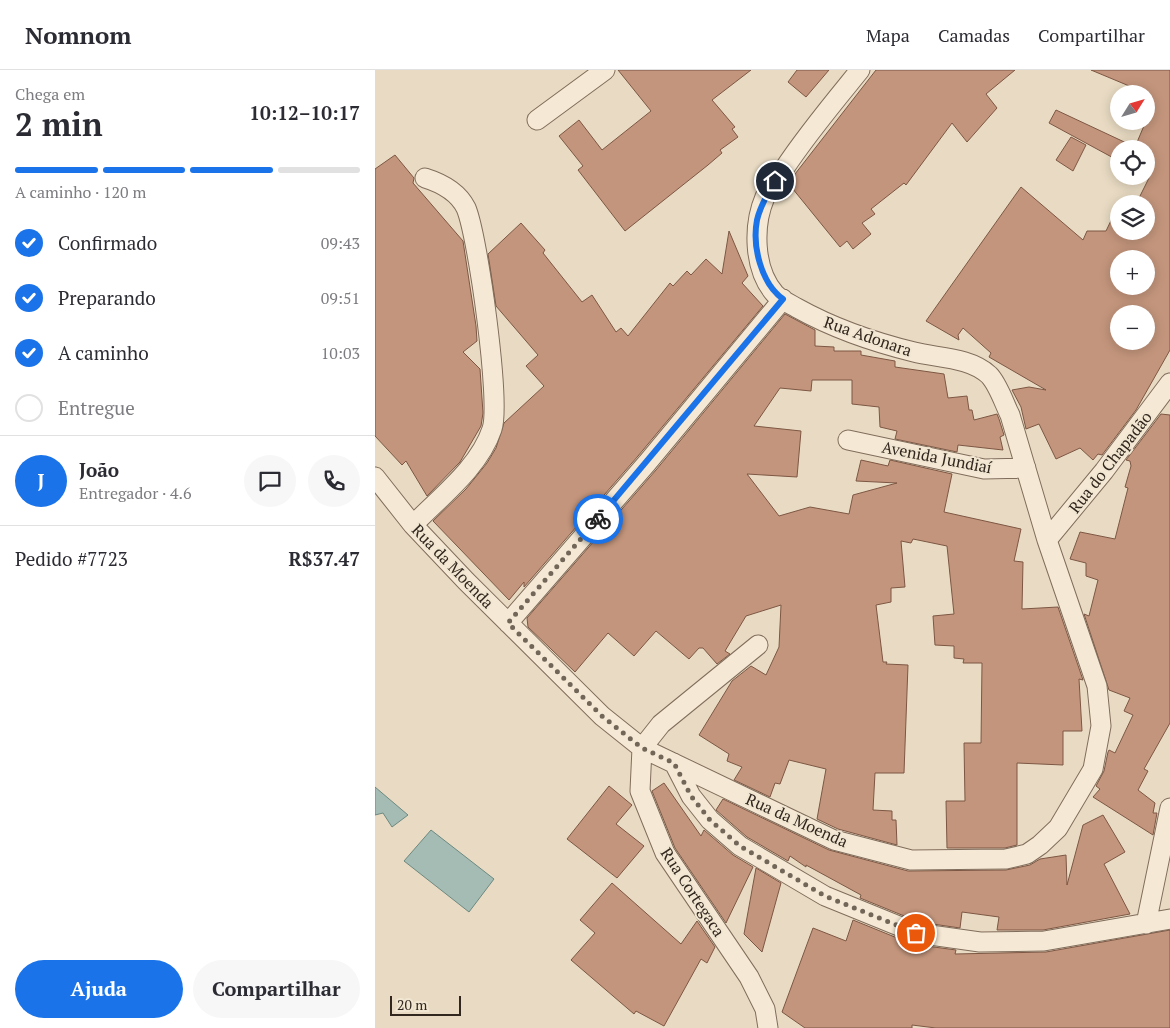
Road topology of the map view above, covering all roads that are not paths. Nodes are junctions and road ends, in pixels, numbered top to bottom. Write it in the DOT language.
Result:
graph roads {
  1 [pos="605,70"];
  2 [pos="860,70"];
  3 [pos="537,120"];
  4 [pos="425,178"];
  5 [pos="783,299"];
  6 [pos="1170,383"];
  7 [pos="848,440"];
  8 [pos="1026,468"];
  9 [pos="375,477"];
  10 [pos="413,525"];
  11 [pos="1047,540"];
  12 [pos="508,623"];
  13 [pos="758,645"];
  14 [pos="642,748"];
  15 [pos="674,763"];
  16 [pos="1170,808"];
  17 [pos="1170,919"];
  18 [pos="1146,924"];
  19 [pos="768,1028"];
  1 -- 3 [label="street"];
  2 -- 5 [label="street, Rua Adonara"];
  4 -- 10 [label="street"];
  5 -- 8 [label="street, Rua Adonara"];
  5 -- 12 [label="street"];
  6 -- 11 [label="street, Rua do Chapadão"];
  7 -- 8 [label="street, Avenida Jundiaí"];
  8 -- 11 [label="street, Rua Adonara"];
  9 -- 10 [label="street, Rua da Moenda"];
  10 -- 12 [label="street, Rua da Moenda"];
  11 -- 15 [label="street, Rua da Moenda"];
  12 -- 14 [label="street, Rua da Moenda"];
  13 -- 14 [label="street"];
  14 -- 15 [label="street, Rua da Moenda"];
  14 -- 19 [label="street, Rua Cortegaca"];
  15 -- 18 [label="street"];
  16 -- 18 [label="street"];
  17 -- 18 [label="street"];
}
